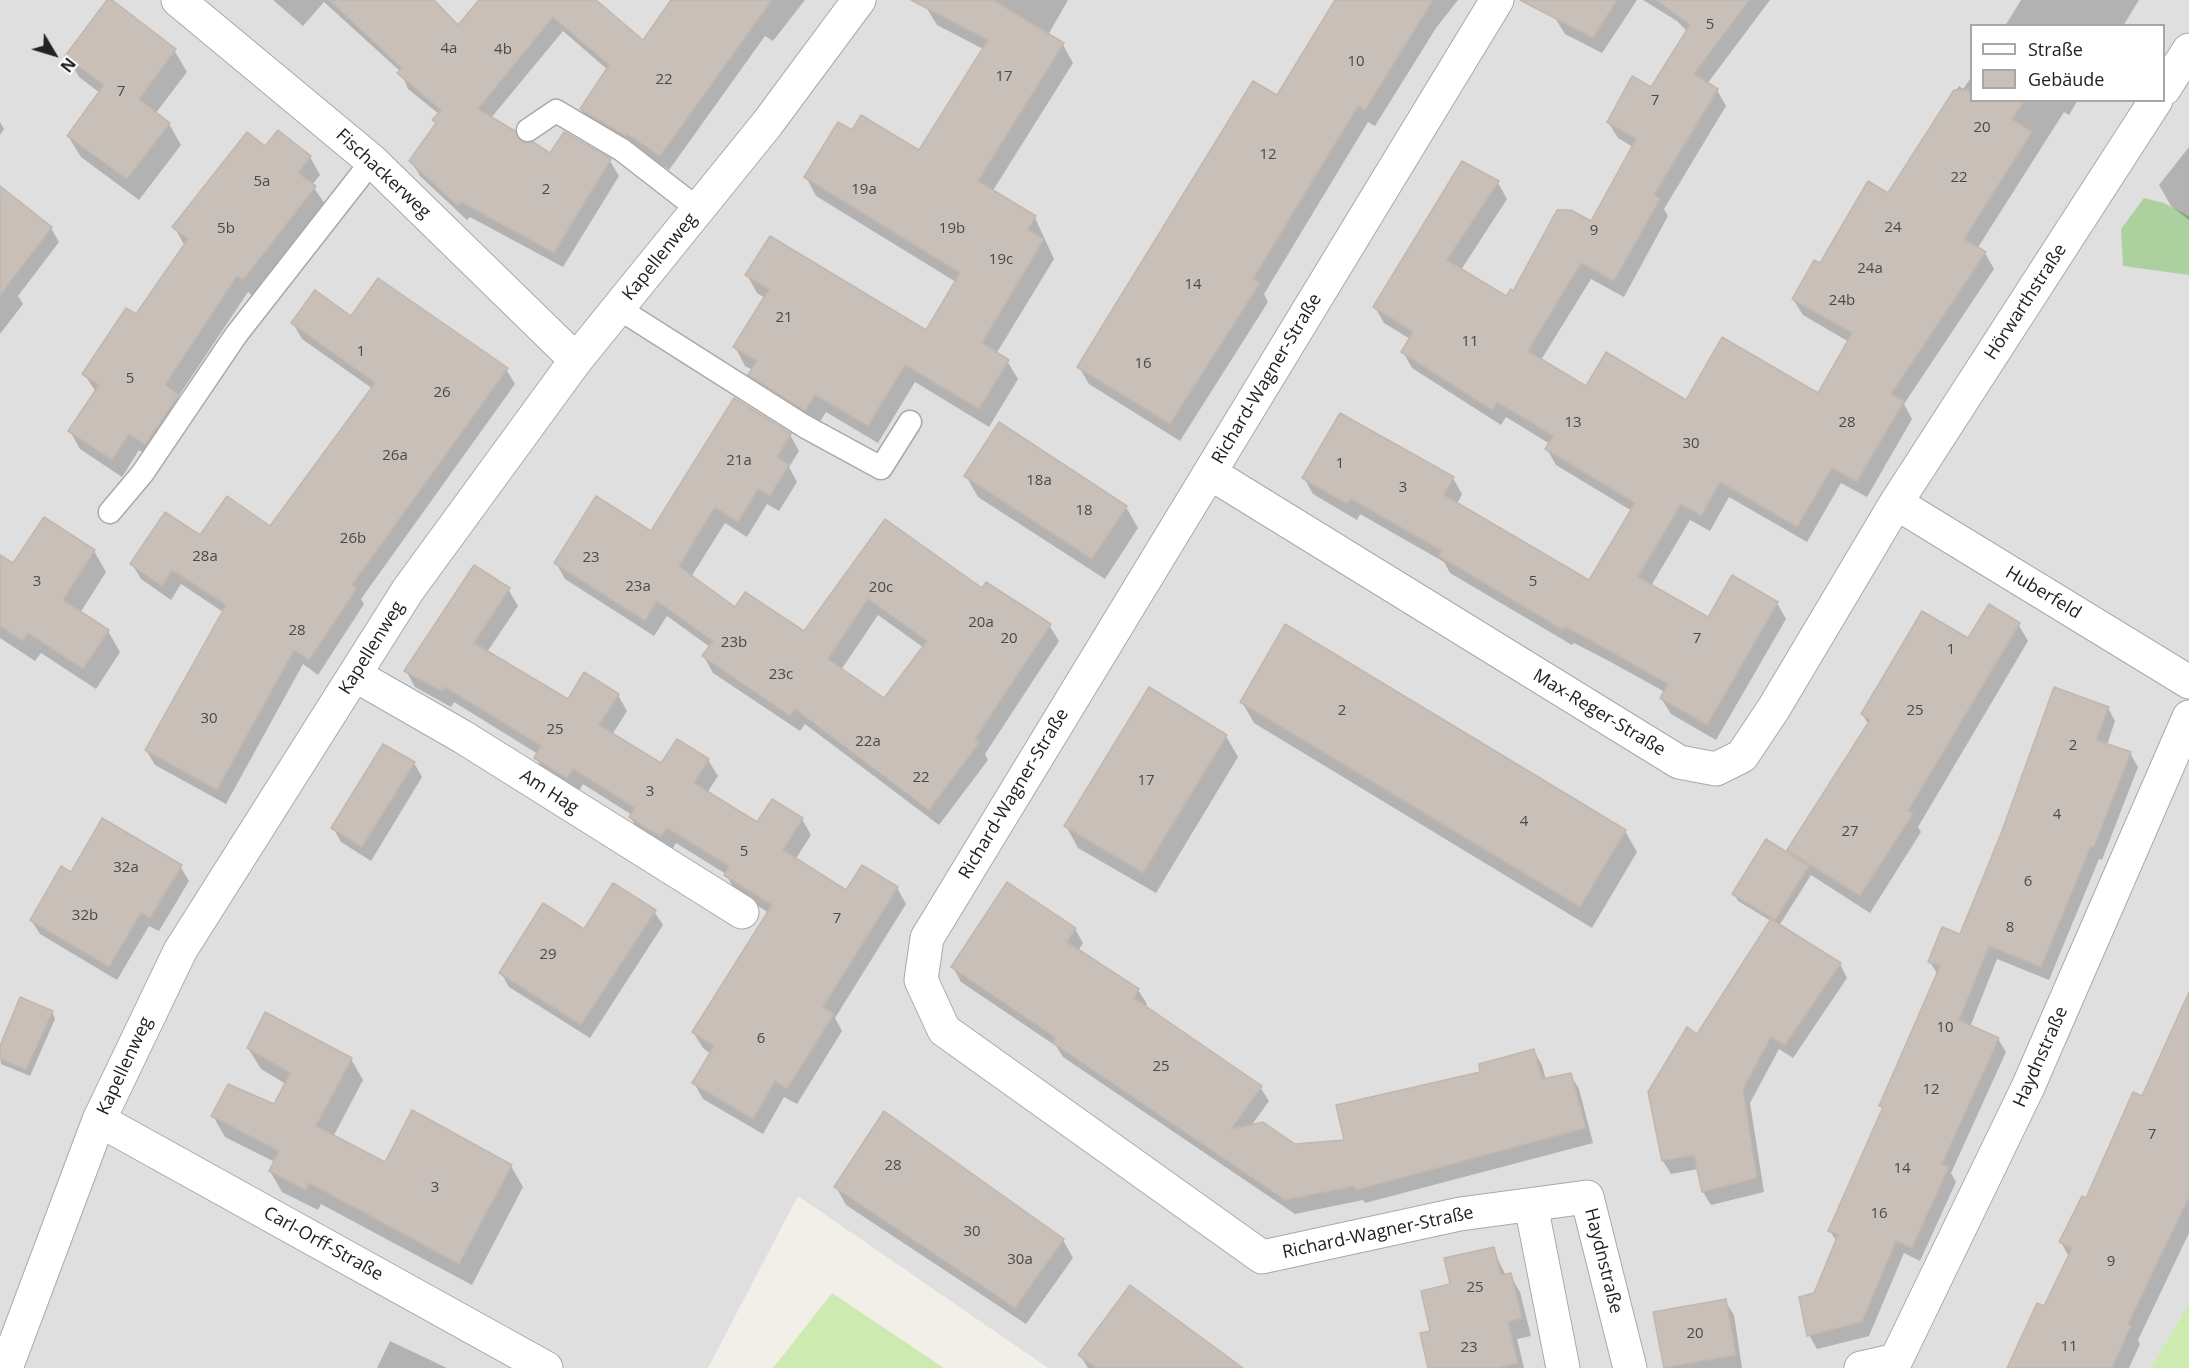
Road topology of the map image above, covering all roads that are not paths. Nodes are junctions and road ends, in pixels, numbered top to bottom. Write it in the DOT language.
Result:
graph roads {
  1 [pos="178,0"];
  2 [pos="860,0"];
  3 [pos="1497,0"];
  4 [pos="2189,50"];
  5 [pos="2165,86"];
  6 [pos="2155,102"];
  7 [pos="528,130"];
  8 [pos="372,161"];
  9 [pos="698,209"];
  10 [pos="618,308"];
  11 [pos="576,360"];
  12 [pos="910,422"];
  13 [pos="1210,473"];
  14 [pos="1896,503"];
  15 [pos="110,512"];
  16 [pos="355,675"];
  17 [pos="2189,682"];
  18 [pos="2189,717"];
  19 [pos="742,912"];
  20 [pos="99,1120"];
  21 [pos="1531,1204"];
  22 [pos="6,1368"];
  23 [pos="546,1368"];
  24 [pos="1563,1368"];
  25 [pos="1630,1368"];
  26 [pos="1861,1368"];
  1 -- 8 [label="street, Fischackerweg"];
  2 -- 9 [label="street, Kapellenweg"];
  3 -- 13 [label="street, Richard-Wagner-Straße"];
  4 -- 5 [label="street"];
  6 -- 14 [label="street, Hörwarthstraße"];
  7 -- 9 [label="lane"];
  8 -- 11 [label="street, Fischackerweg"];
  8 -- 15 [label="lane"];
  9 -- 10 [label="street, Kapellenweg"];
  10 -- 11 [label="street, Kapellenweg"];
  10 -- 12 [label="lane"];
  11 -- 16 [label="street, Kapellenweg"];
  13 -- 14 [label="street, Max-Reger-Straße"];
  13 -- 21 [label="street, Richard-Wagner-Straße"];
  14 -- 17 [label="street, Huberfeld"];
  16 -- 19 [label="street, Am Hag"];
  16 -- 20 [label="street, Kapellenweg"];
  18 -- 26 [label="street, Haydnstraße"];
  20 -- 22 [label="street, Kapellenweg"];
  20 -- 23 [label="street, Carl-Orff-Straße"];
  21 -- 24 [label="street"];
  21 -- 25 [label="street, Haydnstraße"];
}
